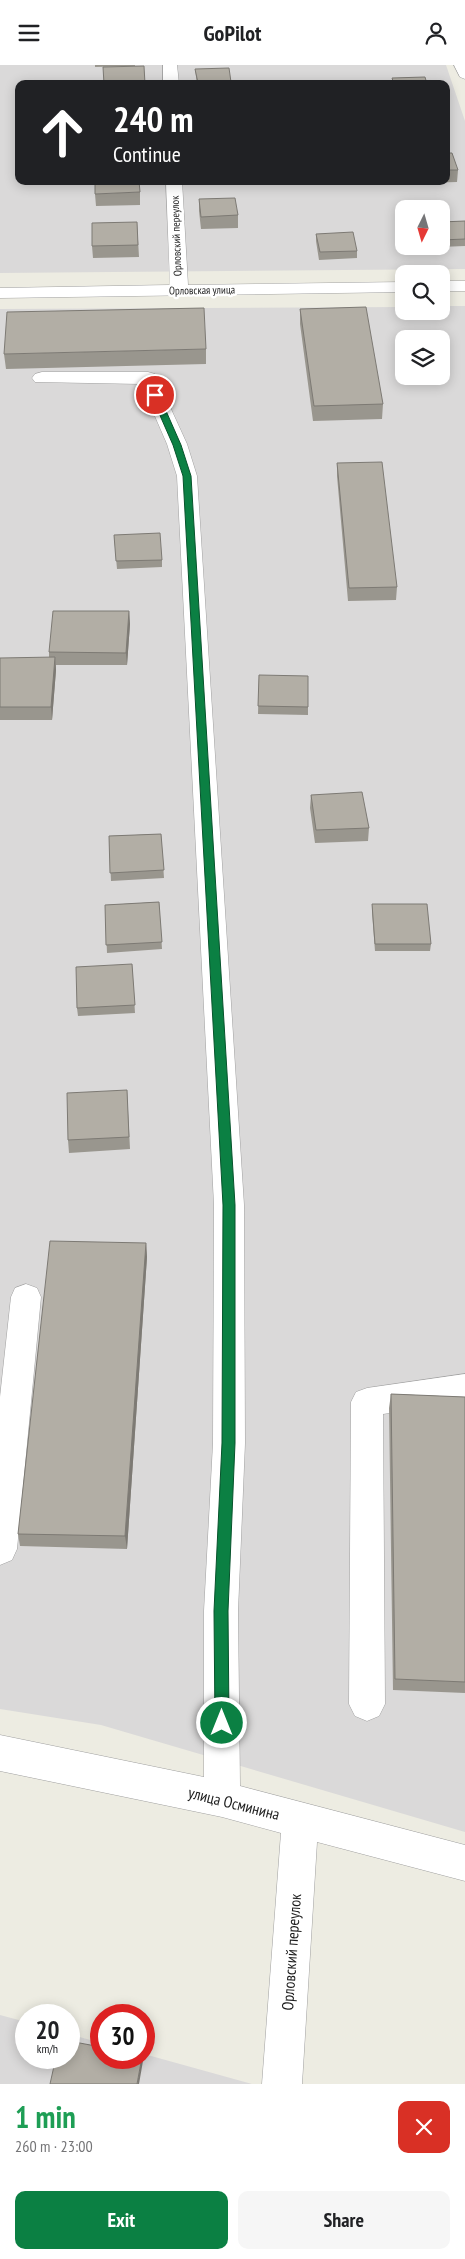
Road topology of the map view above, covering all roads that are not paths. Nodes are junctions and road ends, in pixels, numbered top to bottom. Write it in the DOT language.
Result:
graph roads {
  1 [pos="170,65"];
  2 [pos="462,65"];
  3 [pos="465,73"];
  4 [pos="170,80"];
  5 [pos="174,185"];
  6 [pos="450,286"];
  7 [pos="465,286"];
  8 [pos="395,287"];
  9 [pos="178,290"];
  10 [pos="0,293"];
  11 [pos="42,378"];
  12 [pos="26,1297"];
  13 [pos="465,1388"];
  14 [pos="0,1549"];
  15 [pos="367,1704"];
  16 [pos="0,1753"];
  17 [pos="222,1799"];
  18 [pos="300,1820"];
  19 [pos="465,1863"];
  20 [pos="282,2084"];
  1 -- 4 [label="street"];
  2 -- 3 [label="street"];
  5 -- 9 [label="street, Орловский переулок"];
  6 -- 7 [label="street"];
  8 -- 9 [label="street, Орловская улица"];
  9 -- 10 [label="street, Орловская улица"];
  11 -- 17 [label="street"];
  12 -- 14 [label="street"];
  13 -- 15 [label="street"];
  16 -- 17 [label="street, улица Осминина"];
  17 -- 18 [label="street, улица Осминина"];
  18 -- 19 [label="street, улица Осминина"];
  18 -- 20 [label="street, Орловский переулок"];
}
